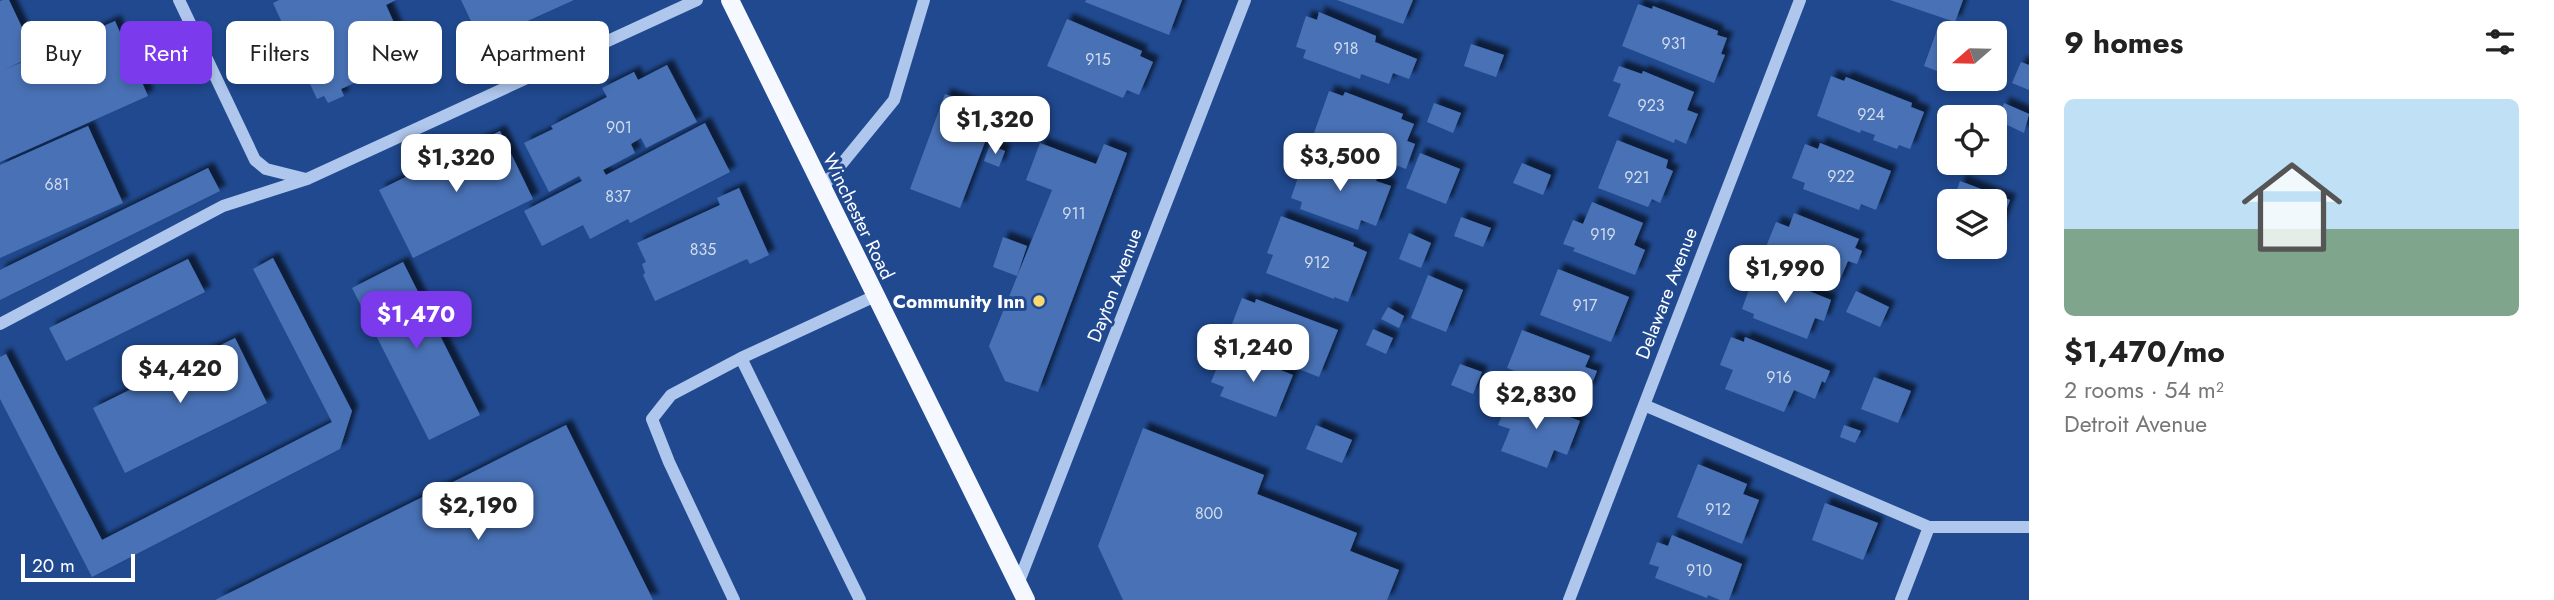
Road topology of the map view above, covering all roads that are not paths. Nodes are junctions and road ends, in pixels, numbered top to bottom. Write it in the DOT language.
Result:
graph roads {
  1 [pos="179,0"];
  2 [pos="697,0"];
  3 [pos="730,0"];
  4 [pos="924,0"];
  5 [pos="1245,0"];
  6 [pos="1800,0"];
  7 [pos="307,179"];
  8 [pos="822,188"];
  9 [pos="875,296"];
  10 [pos="0,324"];
  11 [pos="741,358"];
  12 [pos="1644,405"];
  13 [pos="1929,527"];
  14 [pos="2029,527"];
  15 [pos="1022,592"];
  16 [pos="734,600"];
  17 [pos="859,600"];
  18 [pos="1569,600"];
  19 [pos="1901,600"];
  1 -- 7 [label="street"];
  2 -- 7 [label="street"];
  3 -- 8 [label="main road, Winchester Road"];
  4 -- 8 [label="street"];
  5 -- 15 [label="street, Dayton Avenue"];
  6 -- 12 [label="street, Delaware Avenue"];
  7 -- 10 [label="street"];
  8 -- 9 [label="main road, Winchester Road"];
  9 -- 11 [label="street"];
  9 -- 15 [label="main road, Winchester Road"];
  11 -- 16 [label="street"];
  11 -- 17 [label="street"];
  12 -- 13 [label="street"];
  12 -- 18 [label="street, Delaware Avenue"];
  13 -- 14 [label="street"];
  13 -- 19 [label="street"];
}
